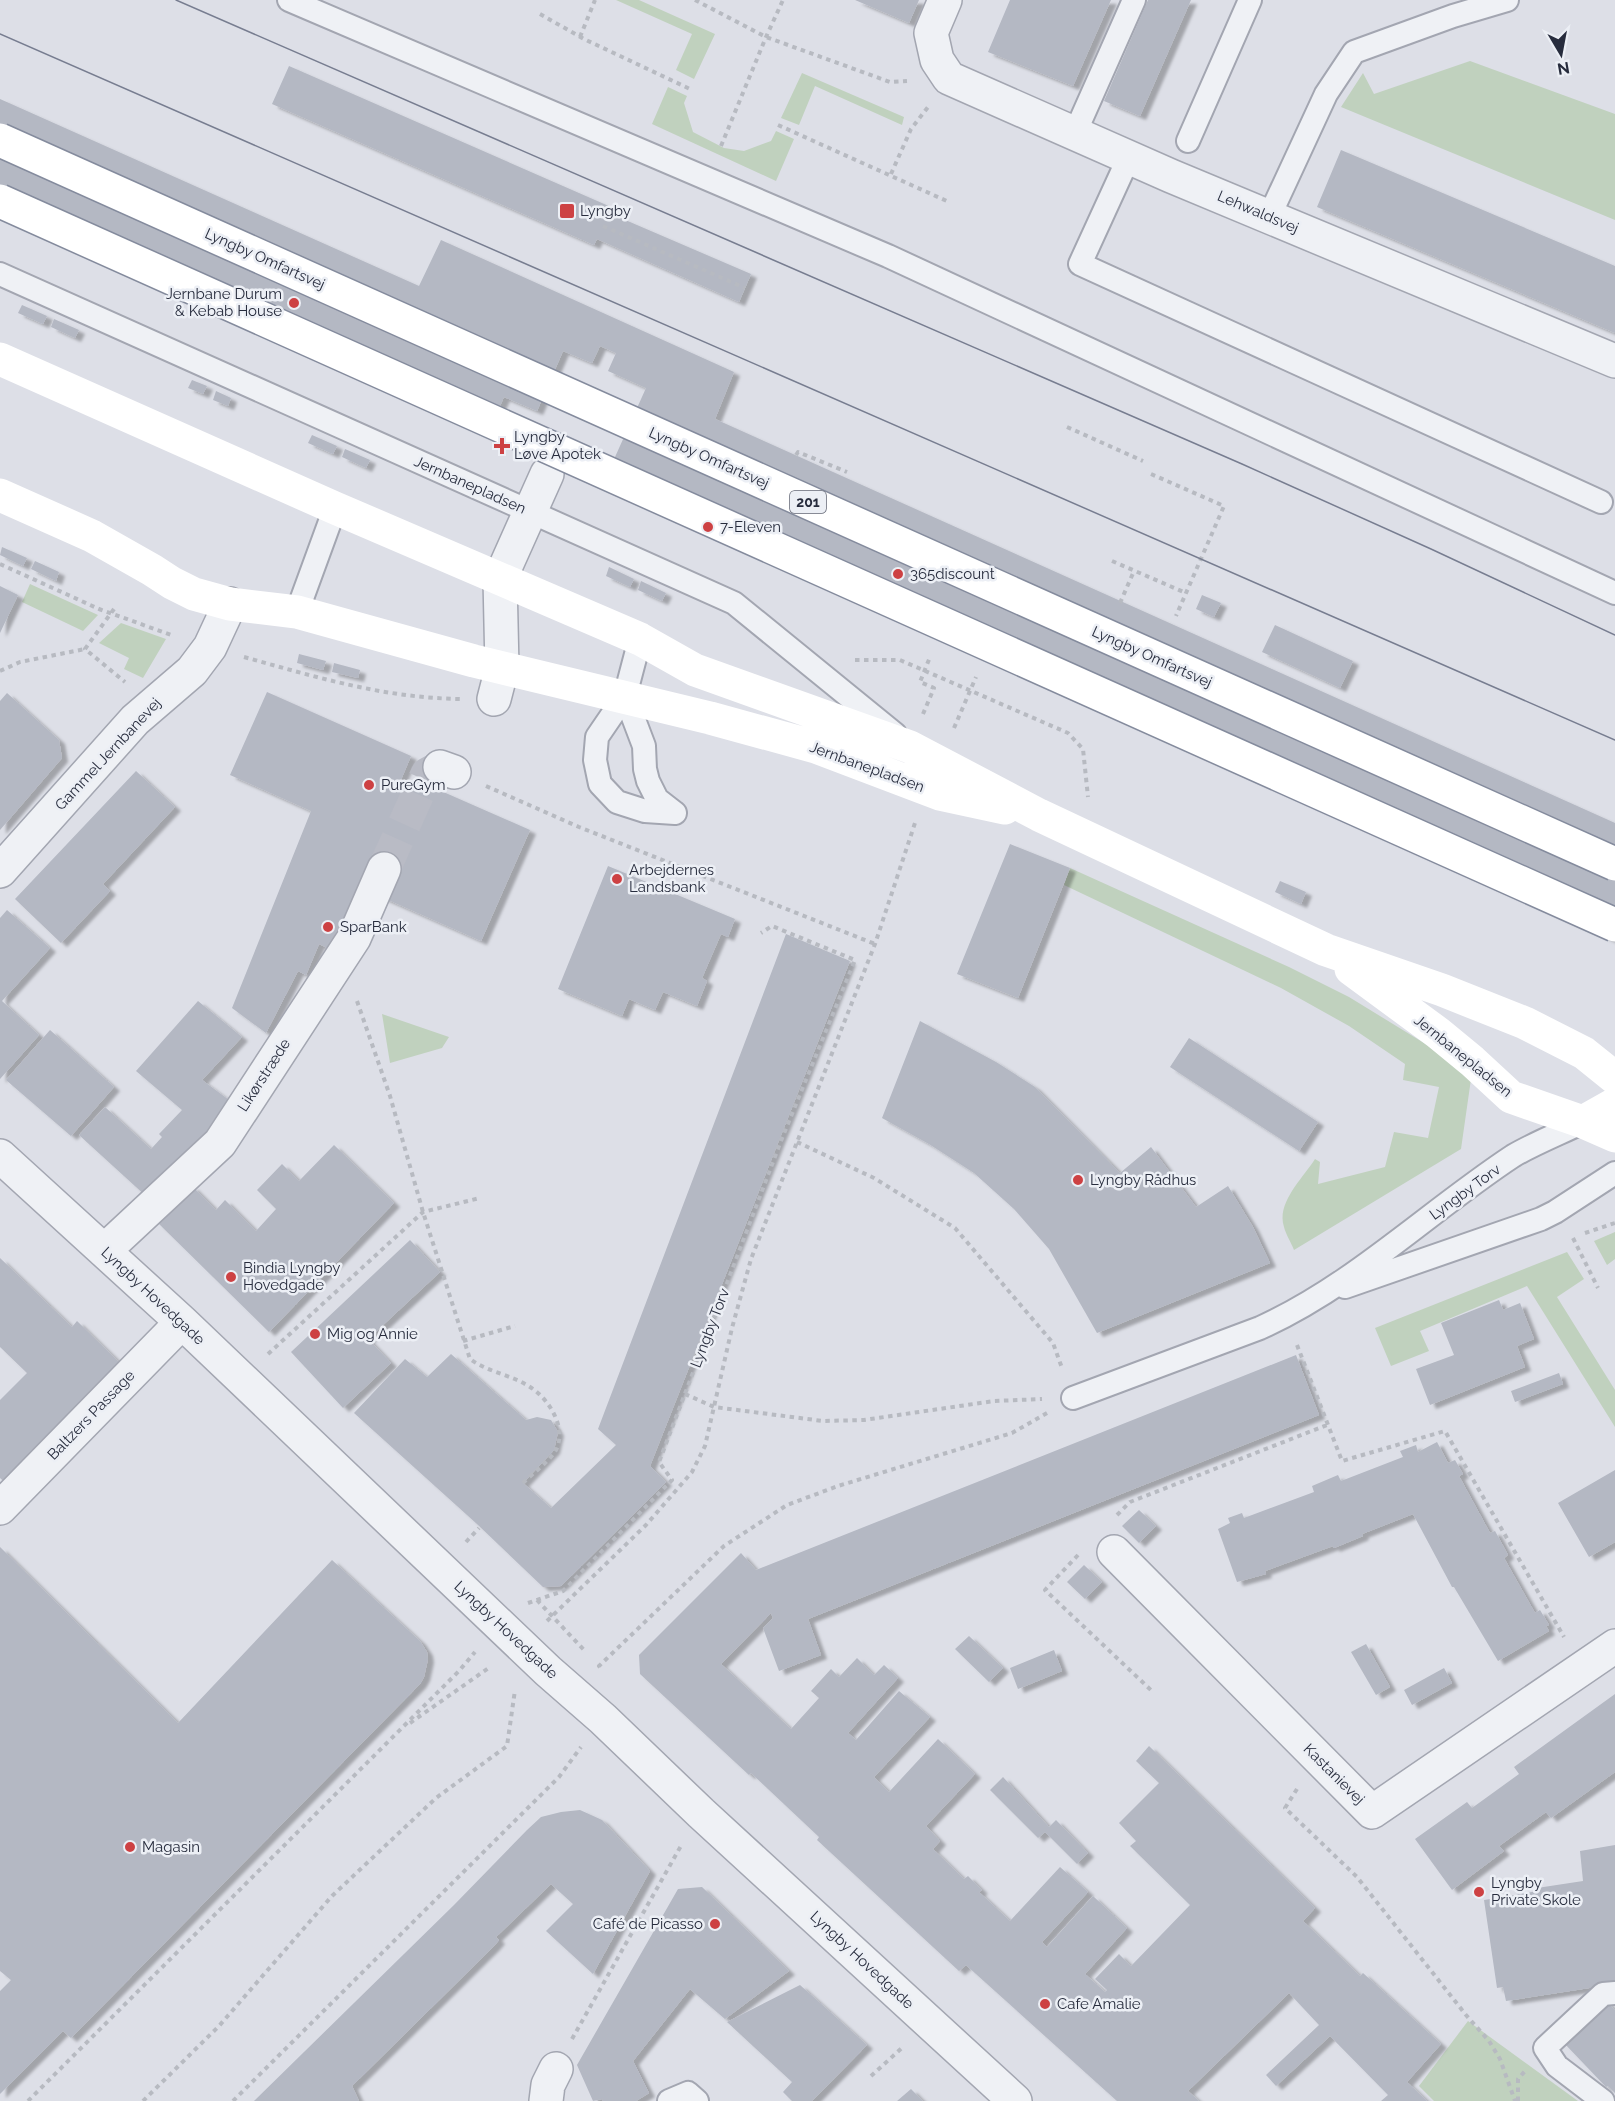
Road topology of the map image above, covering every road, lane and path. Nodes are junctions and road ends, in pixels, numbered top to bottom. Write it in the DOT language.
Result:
graph roads {
  1 [pos="289,0"];
  2 [pos="595,0"];
  3 [pos="695,0"];
  4 [pos="783,0"];
  5 [pos="945,0"];
  6 [pos="1134,0"];
  7 [pos="1250,0"];
  8 [pos="1507,0"];
  9 [pos="540,14"];
  10 [pos="580,37"];
  11 [pos="766,37"];
  12 [pos="950,78"];
  13 [pos="890,82"];
  14 [pos="690,89"];
  15 [pos="778,125"];
  16 [pos="1075,133"];
  17 [pos="0,140"];
  18 [pos="1188,141"];
  19 [pos="721,147"];
  20 [pos="1129,157"];
  21 [pos="891,174"];
  22 [pos="0,201"];
  23 [pos="949,202"];
  24 [pos="1269,217"];
  25 [pos="603,226"];
  26 [pos="0,274"];
  27 [pos="745,288"];
  28 [pos="0,359"];
  29 [pos="1615,361"];
  30 [pos="1067,427"];
  31 [pos="796,455"];
  32 [pos="1143,461"];
  33 [pos="847,472"];
  34 [pos="547,474"];
  35 [pos="1151,474"];
  36 [pos="0,495"];
  37 [pos="1601,502"];
  38 [pos="334,508"];
  39 [pos="530,512"];
  40 [pos="1112,561"];
  41 [pos="0,564"];
  42 [pos="1134,571"];
  43 [pos="500,579"];
  44 [pos="1130,581"];
  45 [pos="1186,593"];
  46 [pos="1615,593"];
  47 [pos="230,604"];
  48 [pos="112,611"];
  49 [pos="297,612"];
  50 [pos="1176,616"];
  51 [pos="640,639"];
  52 [pos="210,647"];
  53 [pos="85,649"];
  54 [pos="854,660"];
  55 [pos="981,669"];
  56 [pos="0,671"];
  57 [pos="498,684"];
  58 [pos="970,690"];
  59 [pos="626,696"];
  60 [pos="152,704"];
  61 [pos="910,747"];
  62 [pos="934,775"];
  63 [pos="1113,849"];
  64 [pos="1615,864"];
  65 [pos="384,869"];
  66 [pos="0,871"];
  67 [pos="1615,925"];
  68 [pos="760,933"];
  69 [pos="1326,950"];
  70 [pos="326,980"];
  71 [pos="1615,1078"];
  72 [pos="1615,1104"];
  73 [pos="1583,1122"];
  74 [pos="1615,1136"];
  75 [pos="797,1142"];
  76 [pos="0,1156"];
  77 [pos="1615,1173"];
  78 [pos="480,1198"];
  79 [pos="423,1212"];
  80 [pos="1615,1223"];
  81 [pos="104,1251"];
  82 [pos="1598,1288"];
  83 [pos="1324,1295"];
  84 [pos="1286,1317"];
  85 [pos="182,1322"];
  86 [pos="515,1326"];
  87 [pos="464,1341"];
  88 [pos="241,1378"];
  89 [pos="685,1394"];
  90 [pos="1073,1398"];
  91 [pos="714,1407"];
  92 [pos="523,1483"];
  93 [pos="0,1508"];
  94 [pos="1114,1552"];
  95 [pos="537,1600"];
  96 [pos="552,1616"];
  97 [pos="510,1635"];
  98 [pos="1615,1646"];
  99 [pos="591,1657"];
  100 [pos="1582,1669"];
  101 [pos="606,1673"];
  102 [pos="603,1719"];
  103 [pos="402,1728"];
  104 [pos="1285,1808"];
  105 [pos="701,1813"];
  106 [pos="1615,1993"];
  107 [pos="556,2069"];
  108 [pos="28,2101"];
  109 [pos="143,2101"];
  110 [pos="233,2101"];
  111 [pos="546,2101"];
  112 [pos="669,2101"];
  113 [pos="697,2101"];
  114 [pos="1015,2101"];
  115 [pos="1514,2101"];
  116 [pos="1603,2101"];
  1 -- 46 [label="lane"];
  2 -- 10 [label="path"];
  3 -- 11 [label="path"];
  4 -- 11 [label="path"];
  5 -- 12 [label="street"];
  6 -- 16 [label="lane"];
  7 -- 18 [label="lane"];
  8 -- 24 [label="lane"];
  9 -- 10 [label="path"];
  10 -- 14 [label="path"];
  11 -- 13 [label="path"];
  11 -- 19 [label="path"];
  12 -- 16 [label="street, Lehwaldsvej"];
  12 -- 21 [label="path"];
  15 -- 21 [label="path"];
  16 -- 20 [label="street, Lehwaldsvej"];
  17 -- 64 [label="main road, Lyngby Omfartsvej / 201, bridge"];
  20 -- 24 [label="street, Lehwaldsvej"];
  20 -- 37 [label="lane"];
  21 -- 23 [label="path"];
  22 -- 67 [label="main road, bridge"];
  24 -- 29 [label="street, Lehwaldsvej"];
  25 -- 27 [label="path"];
  26 -- 39 [label="lane, Jernbanepladsen"];
  28 -- 38 [label="main road, Jernbanepladsen"];
  30 -- 32 [label="path"];
  31 -- 33 [label="path"];
  34 -- 39 [label="street"];
  35 -- 45 [label="path"];
  36 -- 47 [label="main road, Jernbanepladsen"];
  38 -- 43 [label="main road, Jernbanepladsen"];
  38 -- 49 [label="lane"];
  39 -- 43 [label="street"];
  39 -- 61 [label="lane, Jernbanepladsen"];
  40 -- 42 [label="path"];
  41 -- 48 [label="path"];
  42 -- 44 [label="path"];
  42 -- 45 [label="path"];
  43 -- 51 [label="main road, Jernbanepladsen"];
  43 -- 57 [label="street"];
  45 -- 50 [label="path"];
  47 -- 49 [label="main road, Jernbanepladsen"];
  47 -- 52 [label="street, Gammel Jernbanevej"];
  48 -- 52 [label="path"];
  48 -- 53 [label="path"];
  49 -- 57 [label="main road, Jernbanepladsen"];
  51 -- 59 [label="lane"];
  51 -- 61 [label="main road, Jernbanepladsen"];
  52 -- 57 [label="path"];
  52 -- 60 [label="street, Gammel Jernbanevej"];
  53 -- 56 [label="path"];
  53 -- 60 [label="path"];
  54 -- 58 [label="path"];
  55 -- 58 [label="path"];
  57 -- 59 [label="main road, Jernbanepladsen"];
  58 -- 62 [label="path"];
  58 -- 63 [label="path"];
  59 -- 59 [label="lane"];
  59 -- 62 [label="main road, Jernbanepladsen"];
  60 -- 66 [label="street, Gammel Jernbanevej"];
  61 -- 62 [label="main road, Jernbanepladsen"];
  62 -- 63 [label="main road, Jernbanepladsen"];
  62 -- 75 [label="path"];
  63 -- 69 [label="main road, Jernbanepladsen"];
  65 -- 70 [label="street, Likørstræde"];
  68 -- 89 [label="path, Lyngby Torv"];
  69 -- 71 [label="main road, Jernbanepladsen"];
  69 -- 73 [label="main road, Jernbanepladsen"];
  70 -- 79 [label="path"];
  70 -- 81 [label="street, Likørstræde"];
  72 -- 73 [label="main road, Lyngby Torv"];
  73 -- 74 [label="main road, Jernbanepladsen"];
  73 -- 83 [label="lane, Lyngby Torv"];
  75 -- 90 [label="path"];
  75 -- 91 [label="path"];
  76 -- 81 [label="street, Lyngby Hovedgade"];
  77 -- 83 [label="lane, Lyngby Torv"];
  78 -- 79 [label="path"];
  79 -- 87 [label="path"];
  79 -- 88 [label="path"];
  80 -- 82 [label="path"];
  81 -- 85 [label="street, Lyngby Hovedgade"];
  83 -- 84 [label="lane, Lyngby Torv"];
  84 -- 90 [label="lane, Lyngby Torv"];
  84 -- 100 [label="path"];
  85 -- 88 [label="street, Lyngby Hovedgade"];
  85 -- 93 [label="street, Baltzers Passage"];
  86 -- 87 [label="path"];
  87 -- 92 [label="path"];
  88 -- 97 [label="street, Lyngby Hovedgade"];
  89 -- 91 [label="path"];
  89 -- 95 [label="path, Lyngby Torv"];
  90 -- 91 [label="path"];
  90 -- 101 [label="path"];
  91 -- 96 [label="path"];
  94 -- 100 [label="street, Kastanievej"];
  95 -- 96 [label="path"];
  95 -- 97 [label="path, Lyngby Torv"];
  96 -- 97 [label="path"];
  96 -- 99 [label="path"];
  97 -- 102 [label="street, Lyngby Hovedgade"];
  97 -- 103 [label="path"];
  97 -- 103 [label="path"];
  97 -- 109 [label="path"];
  98 -- 100 [label="street, Kastanievej"];
  102 -- 105 [label="street, Lyngby Hovedgade"];
  102 -- 110 [label="path"];
  103 -- 108 [label="path"];
  104 -- 115 [label="path"];
  105 -- 107 [label="path"];
  105 -- 114 [label="street, Lyngby Hovedgade"];
  106 -- 116 [label="lane"];
  107 -- 111 [label="street"];
  112 -- 113 [label="lane"];
}
